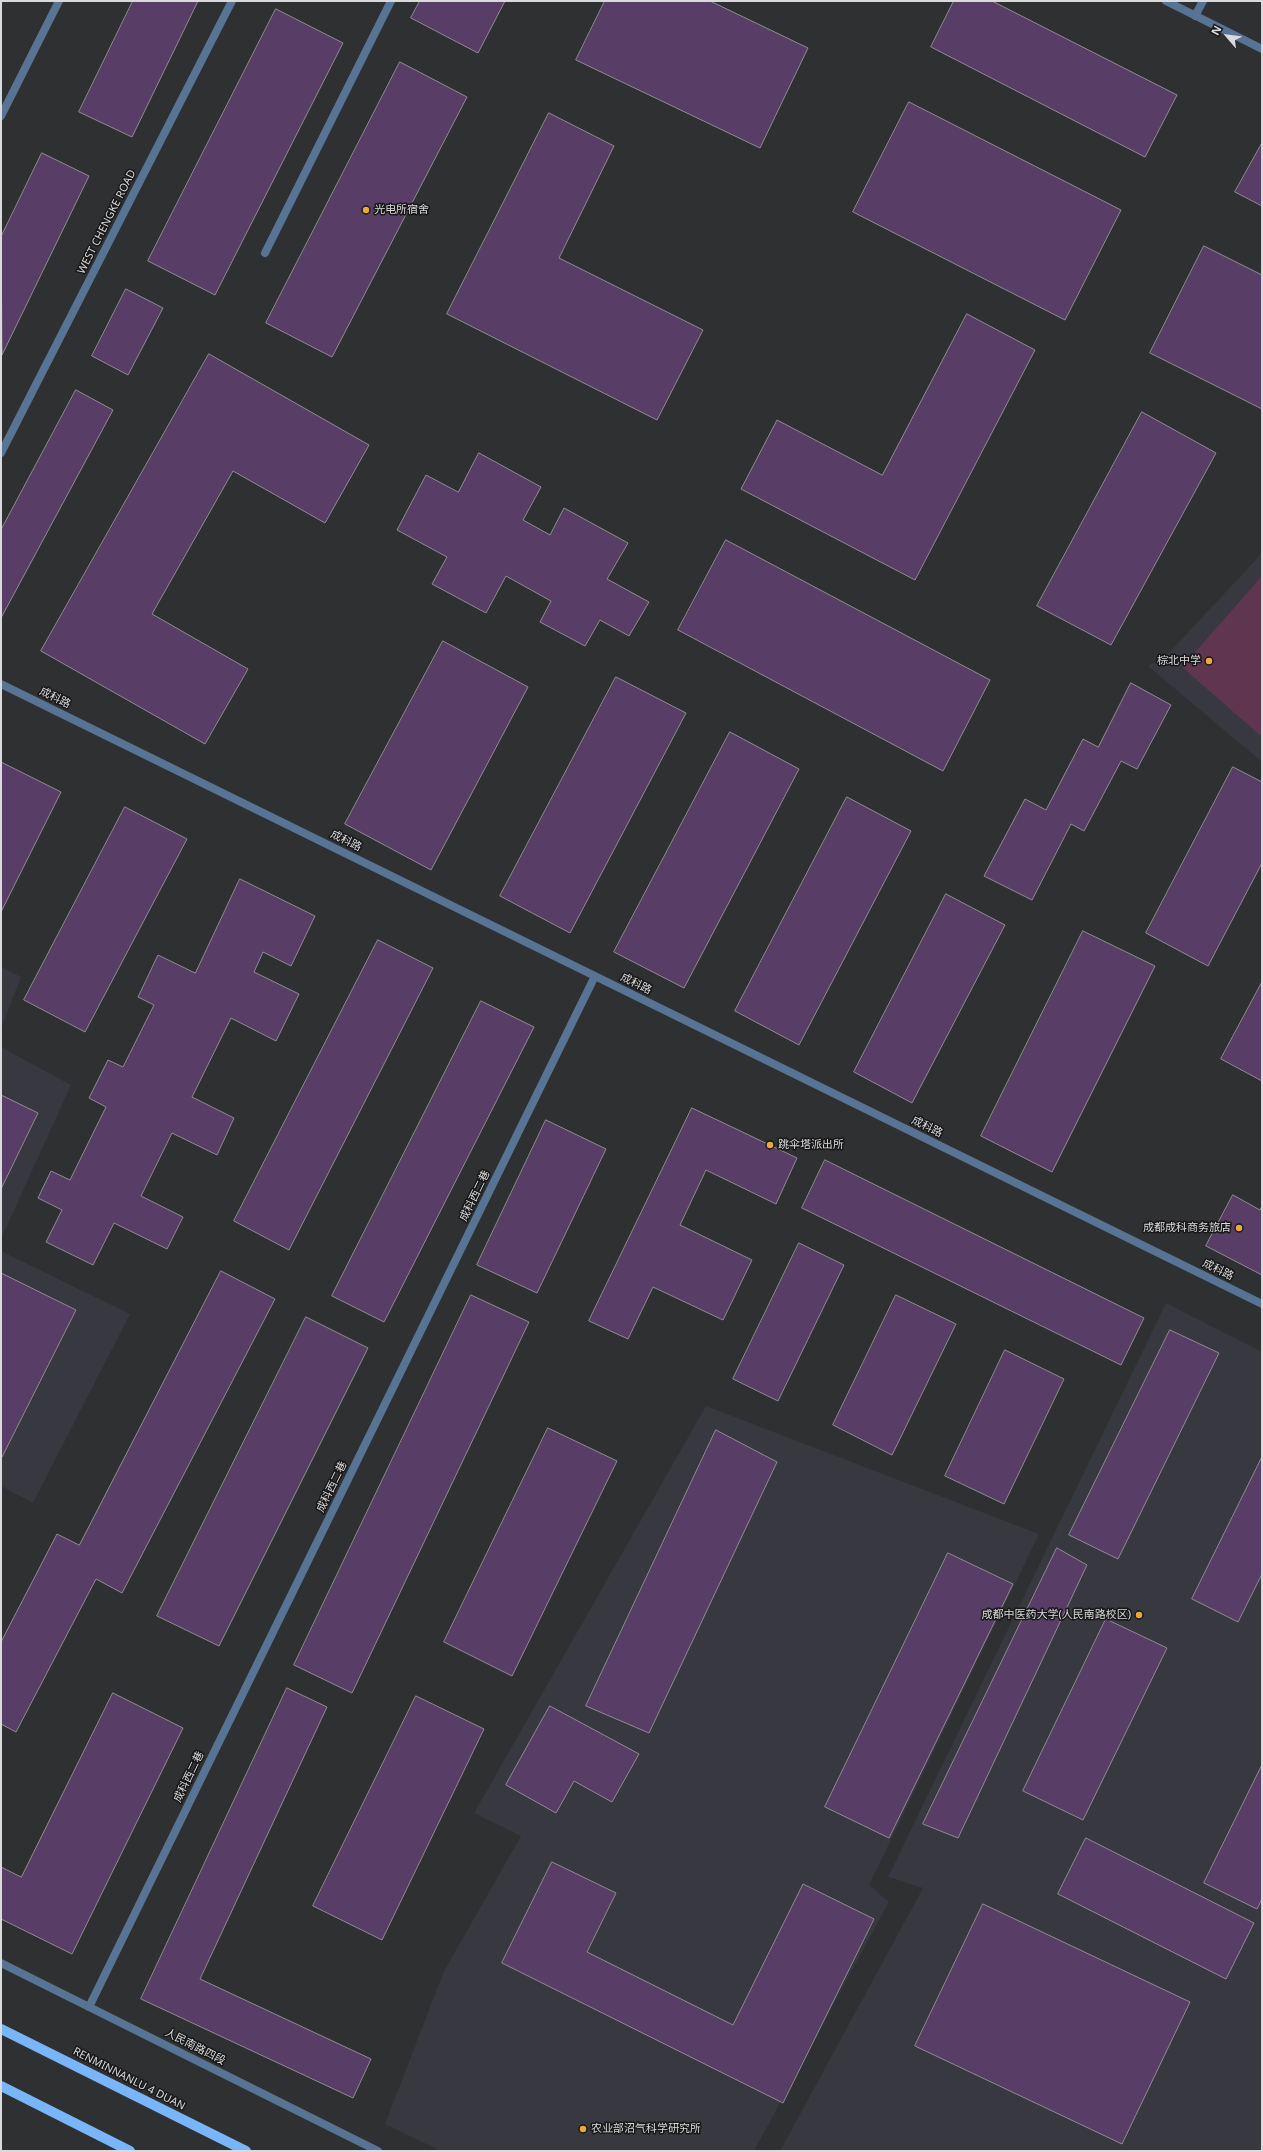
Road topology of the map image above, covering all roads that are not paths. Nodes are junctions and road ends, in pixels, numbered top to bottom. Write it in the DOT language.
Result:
graph roads {
  1 [pos="59,1"];
  2 [pos="232,1"];
  3 [pos="391,1"];
  4 [pos="1166,1"];
  5 [pos="1203,1"];
  6 [pos="1196,16"];
  7 [pos="1262,49"];
  8 [pos="1,116"];
  9 [pos="265,253"];
  10 [pos="1,453"];
  11 [pos="1,684"];
  12 [pos="595,976"];
  13 [pos="1262,1304"];
  14 [pos="1,1963"];
  15 [pos="89,2007"];
  16 [pos="1,2029"];
  17 [pos="1,2086"];
  18 [pos="130,2151"];
  19 [pos="246,2151"];
  20 [pos="378,2151"];
  1 -- 8 [label="street"];
  2 -- 10 [label="street, WEST CHENGKE ROAD"];
  3 -- 9 [label="street"];
  4 -- 6 [label="street"];
  5 -- 6 [label="street"];
  6 -- 7 [label="street"];
  11 -- 12 [label="street, 成科路"];
  12 -- 13 [label="street, 成科路"];
  12 -- 15 [label="street, 成科西二巷"];
  14 -- 15 [label="street, 人民南路四段"];
  15 -- 20 [label="street, 人民南路四段"];
  16 -- 19 [label="main road, RENMINNANLU 4 DUAN"];
  17 -- 18 [label="main road"];
}
